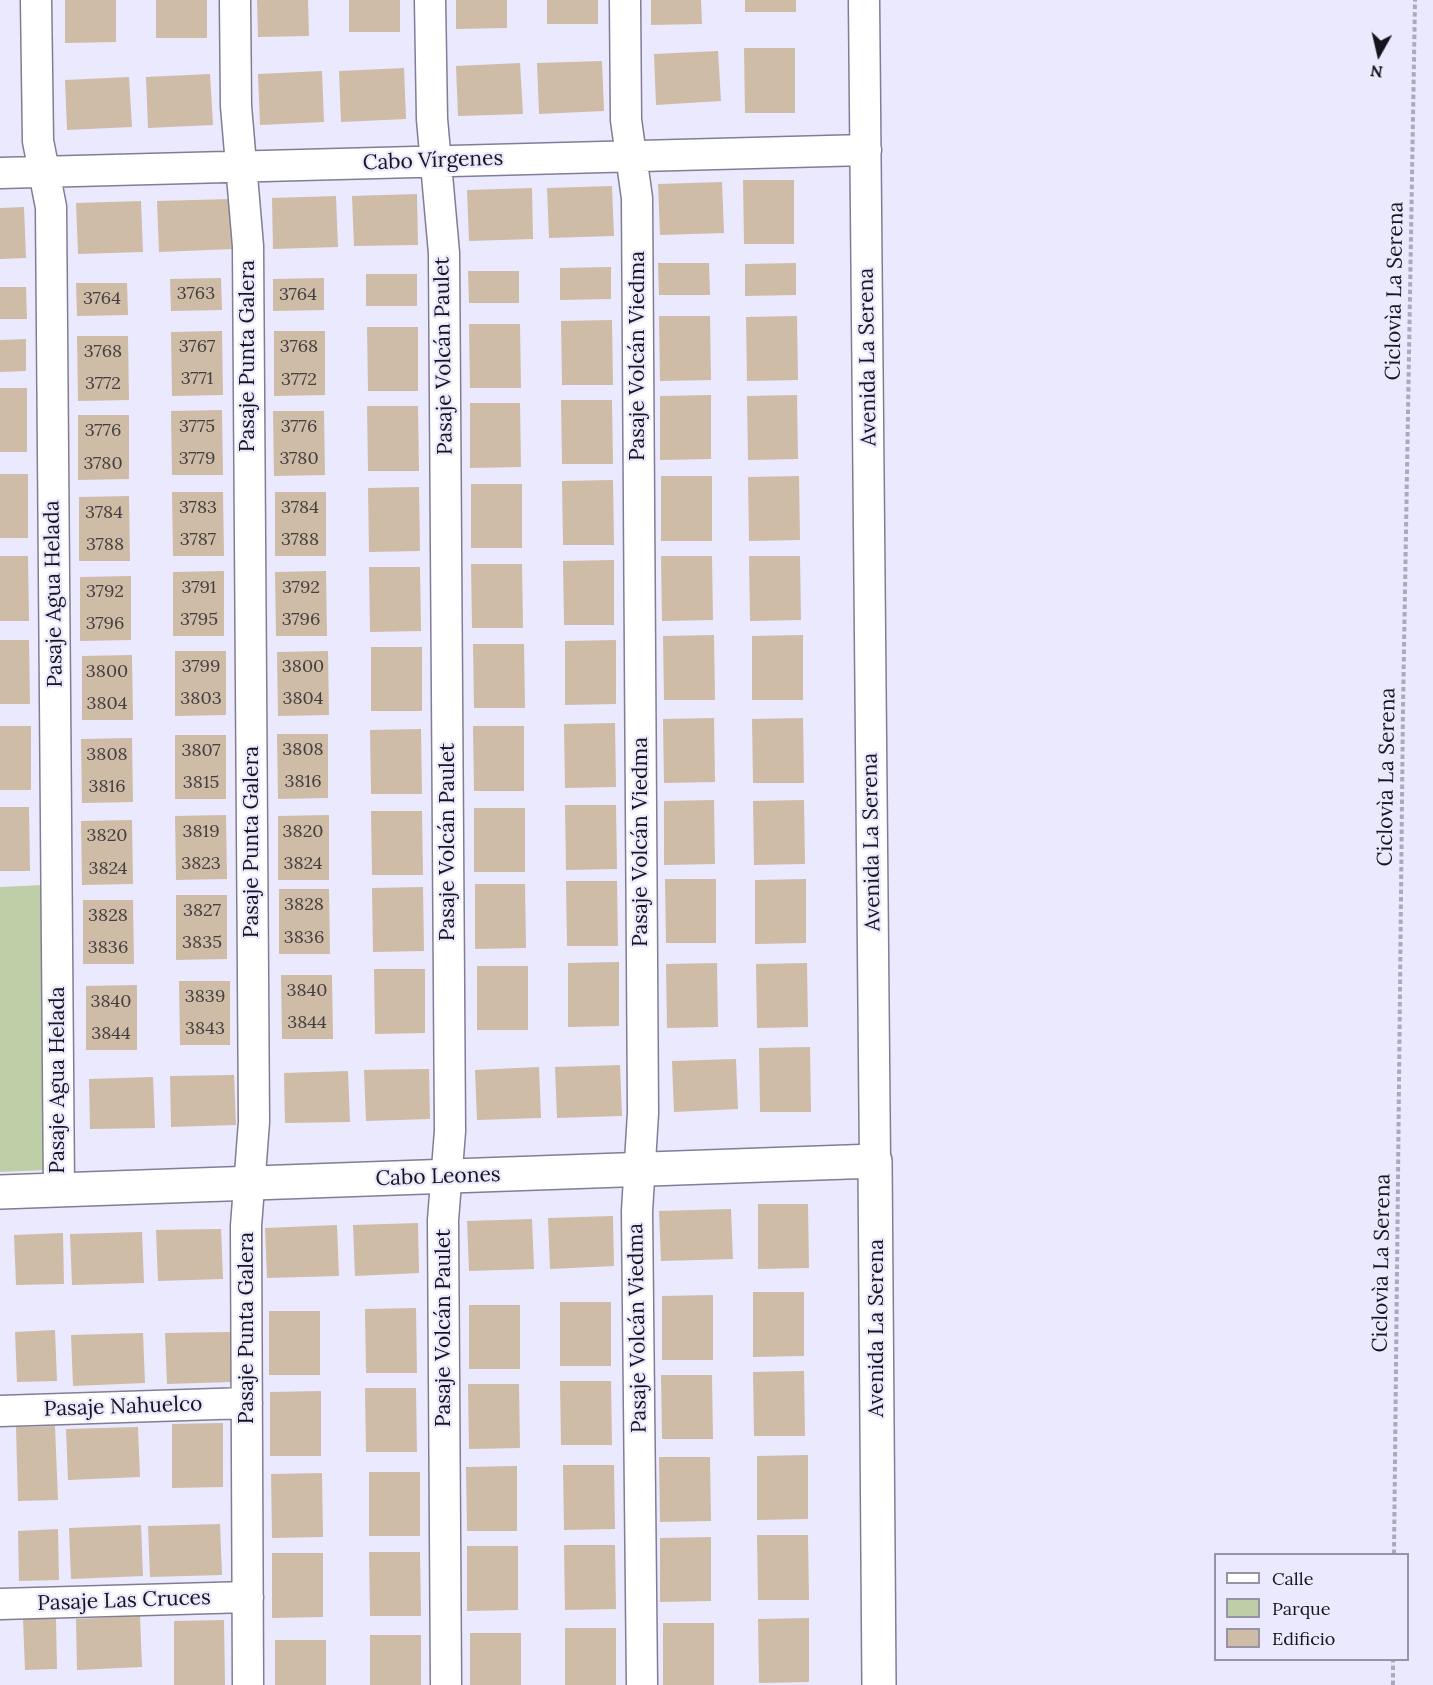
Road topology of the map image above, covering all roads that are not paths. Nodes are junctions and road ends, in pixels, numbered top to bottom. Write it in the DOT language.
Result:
graph roads {
  1 [pos="36,0"];
  2 [pos="235,0"];
  3 [pos="430,0"];
  4 [pos="625,0"];
  5 [pos="864,0"];
  6 [pos="866,150"];
  7 [pos="632,156"];
  8 [pos="436,161"];
  9 [pos="242,166"];
  10 [pos="45,172"];
  11 [pos="0,173"];
  12 [pos="875,1161"];
  13 [pos="640,1169"];
  14 [pos="446,1176"];
  15 [pos="250,1183"];
  16 [pos="59,1190"];
  17 [pos="0,1192"];
  18 [pos="247,1403"];
  19 [pos="0,1411"];
  20 [pos="248,1597"];
  21 [pos="0,1604"];
  22 [pos="248,1685"];
  23 [pos="446,1685"];
  24 [pos="642,1685"];
  25 [pos="879,1685"];
  1 -- 10 [label="street, Pasaje Agua Helada"];
  2 -- 9 [label="street, Pasaje Punta Galera"];
  3 -- 8 [label="street, Pasaje Volcán Paulet"];
  4 -- 7 [label="street, Pasaje Volcán Viedma"];
  5 -- 6 [label="street, Avenida La Serena"];
  6 -- 7 [label="street, Cabo Vírgenes"];
  6 -- 12 [label="street, Avenida La Serena"];
  7 -- 8 [label="street, Cabo Vírgenes"];
  7 -- 13 [label="street, Pasaje Volcán Viedma"];
  8 -- 9 [label="street, Cabo Vírgenes"];
  8 -- 14 [label="street, Pasaje Volcán Paulet"];
  9 -- 10 [label="street, Cabo Vírgenes"];
  9 -- 15 [label="street, Pasaje Punta Galera"];
  10 -- 11 [label="street, Cabo Vírgenes"];
  10 -- 16 [label="street, Pasaje Agua Helada"];
  12 -- 13 [label="street, Cabo Leones"];
  12 -- 25 [label="street, Avenida La Serena"];
  13 -- 14 [label="street, Cabo Leones"];
  13 -- 24 [label="street, Pasaje Volcán Viedma"];
  14 -- 15 [label="street, Cabo Leones"];
  14 -- 23 [label="street, Pasaje Volcán Paulet"];
  15 -- 16 [label="street, Cabo Leones"];
  15 -- 18 [label="street, Pasaje Punta Galera"];
  16 -- 17 [label="street, Cabo Leones"];
  18 -- 19 [label="street, Pasaje Nahuelco"];
  18 -- 20 [label="street, Pasaje Punta Galera"];
  20 -- 21 [label="street, Pasaje Las Cruces"];
  20 -- 22 [label="street, Pasaje Punta Galera"];
}
